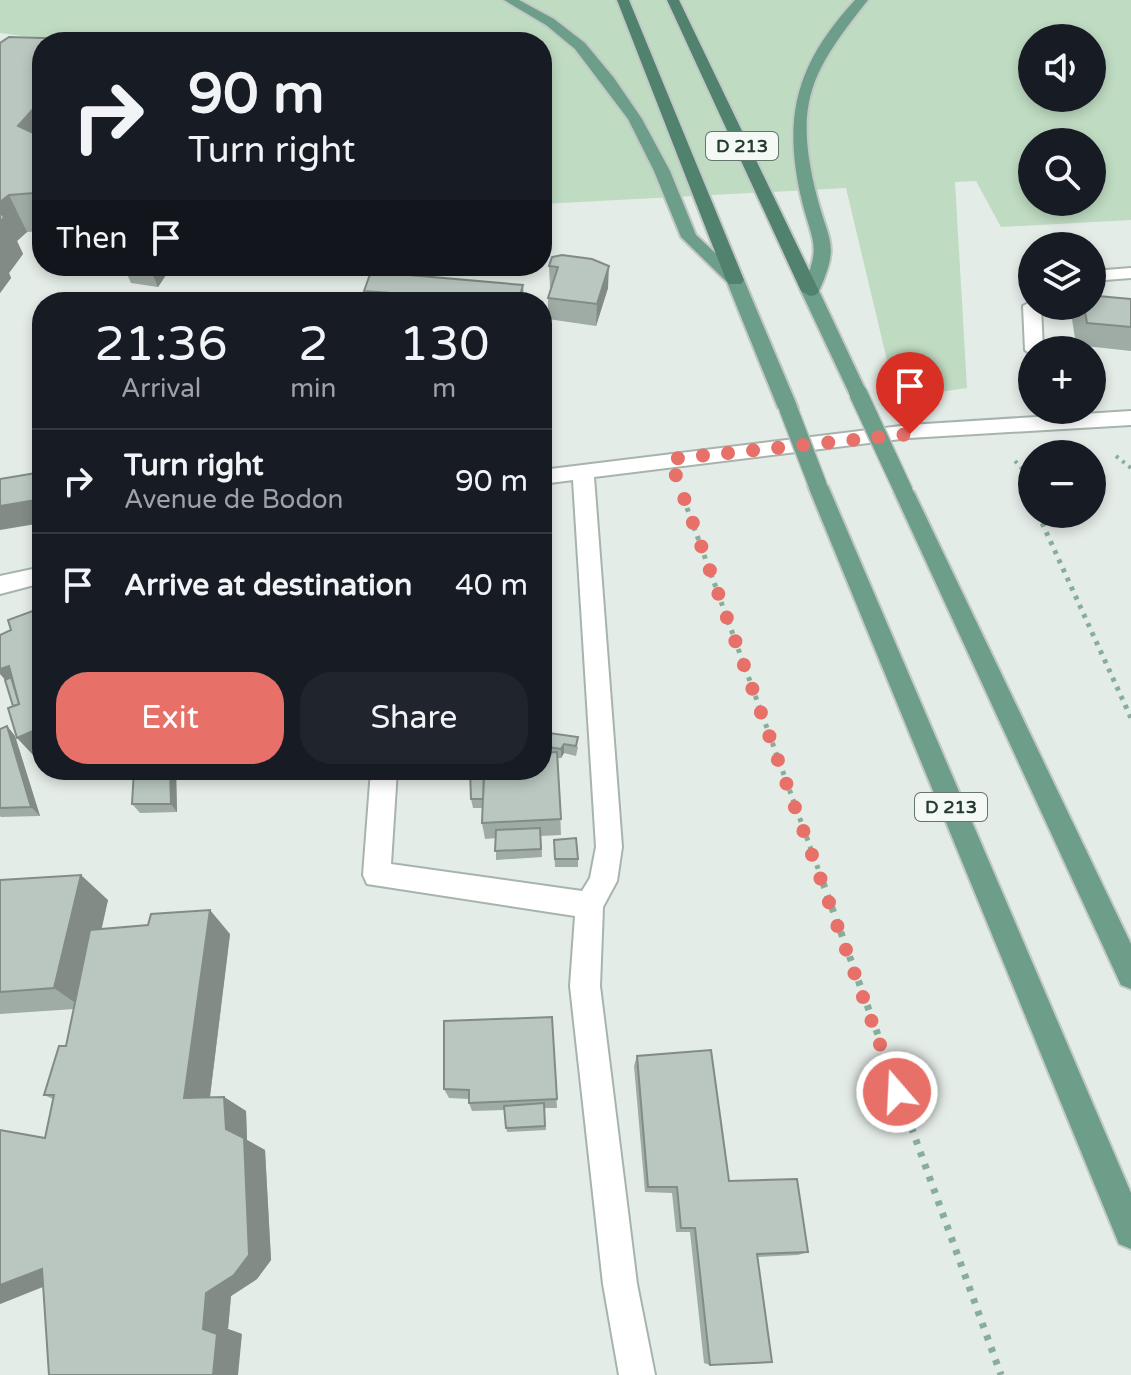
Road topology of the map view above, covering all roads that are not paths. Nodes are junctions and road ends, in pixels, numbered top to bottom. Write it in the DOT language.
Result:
graph roads {
  1 [pos="510,0"];
  2 [pos="623,0"];
  3 [pos="673,0"];
  4 [pos="862,0"];
  5 [pos="1131,273"];
  6 [pos="1106,275"];
  7 [pos="735,280"];
  8 [pos="810,291"];
  9 [pos="1106,417"];
  10 [pos="1018,418"];
  11 [pos="1131,418"];
  12 [pos="583,471"];
  13 [pos="552,476"];
  14 [pos="32,577"];
  15 [pos="0,585"];
  16 [pos="383,780"];
  17 [pos="589,905"];
  18 [pos="1131,975"];
  19 [pos="1131,1232"];
  20 [pos="637,1375"];
  1 -- 7 [label="main road"];
  2 -- 7 [label="highway, D 213"];
  3 -- 8 [label="highway, D 213"];
  4 -- 8 [label="main road"];
  5 -- 6 [label="street"];
  7 -- 19 [label="main road, D 213, bridge"];
  8 -- 18 [label="main road, D 213, bridge"];
  9 -- 11 [label="street"];
  10 -- 12 [label="street"];
  12 -- 13 [label="street"];
  12 -- 17 [label="street"];
  14 -- 15 [label="street"];
  16 -- 17 [label="street"];
  17 -- 20 [label="street"];
}
